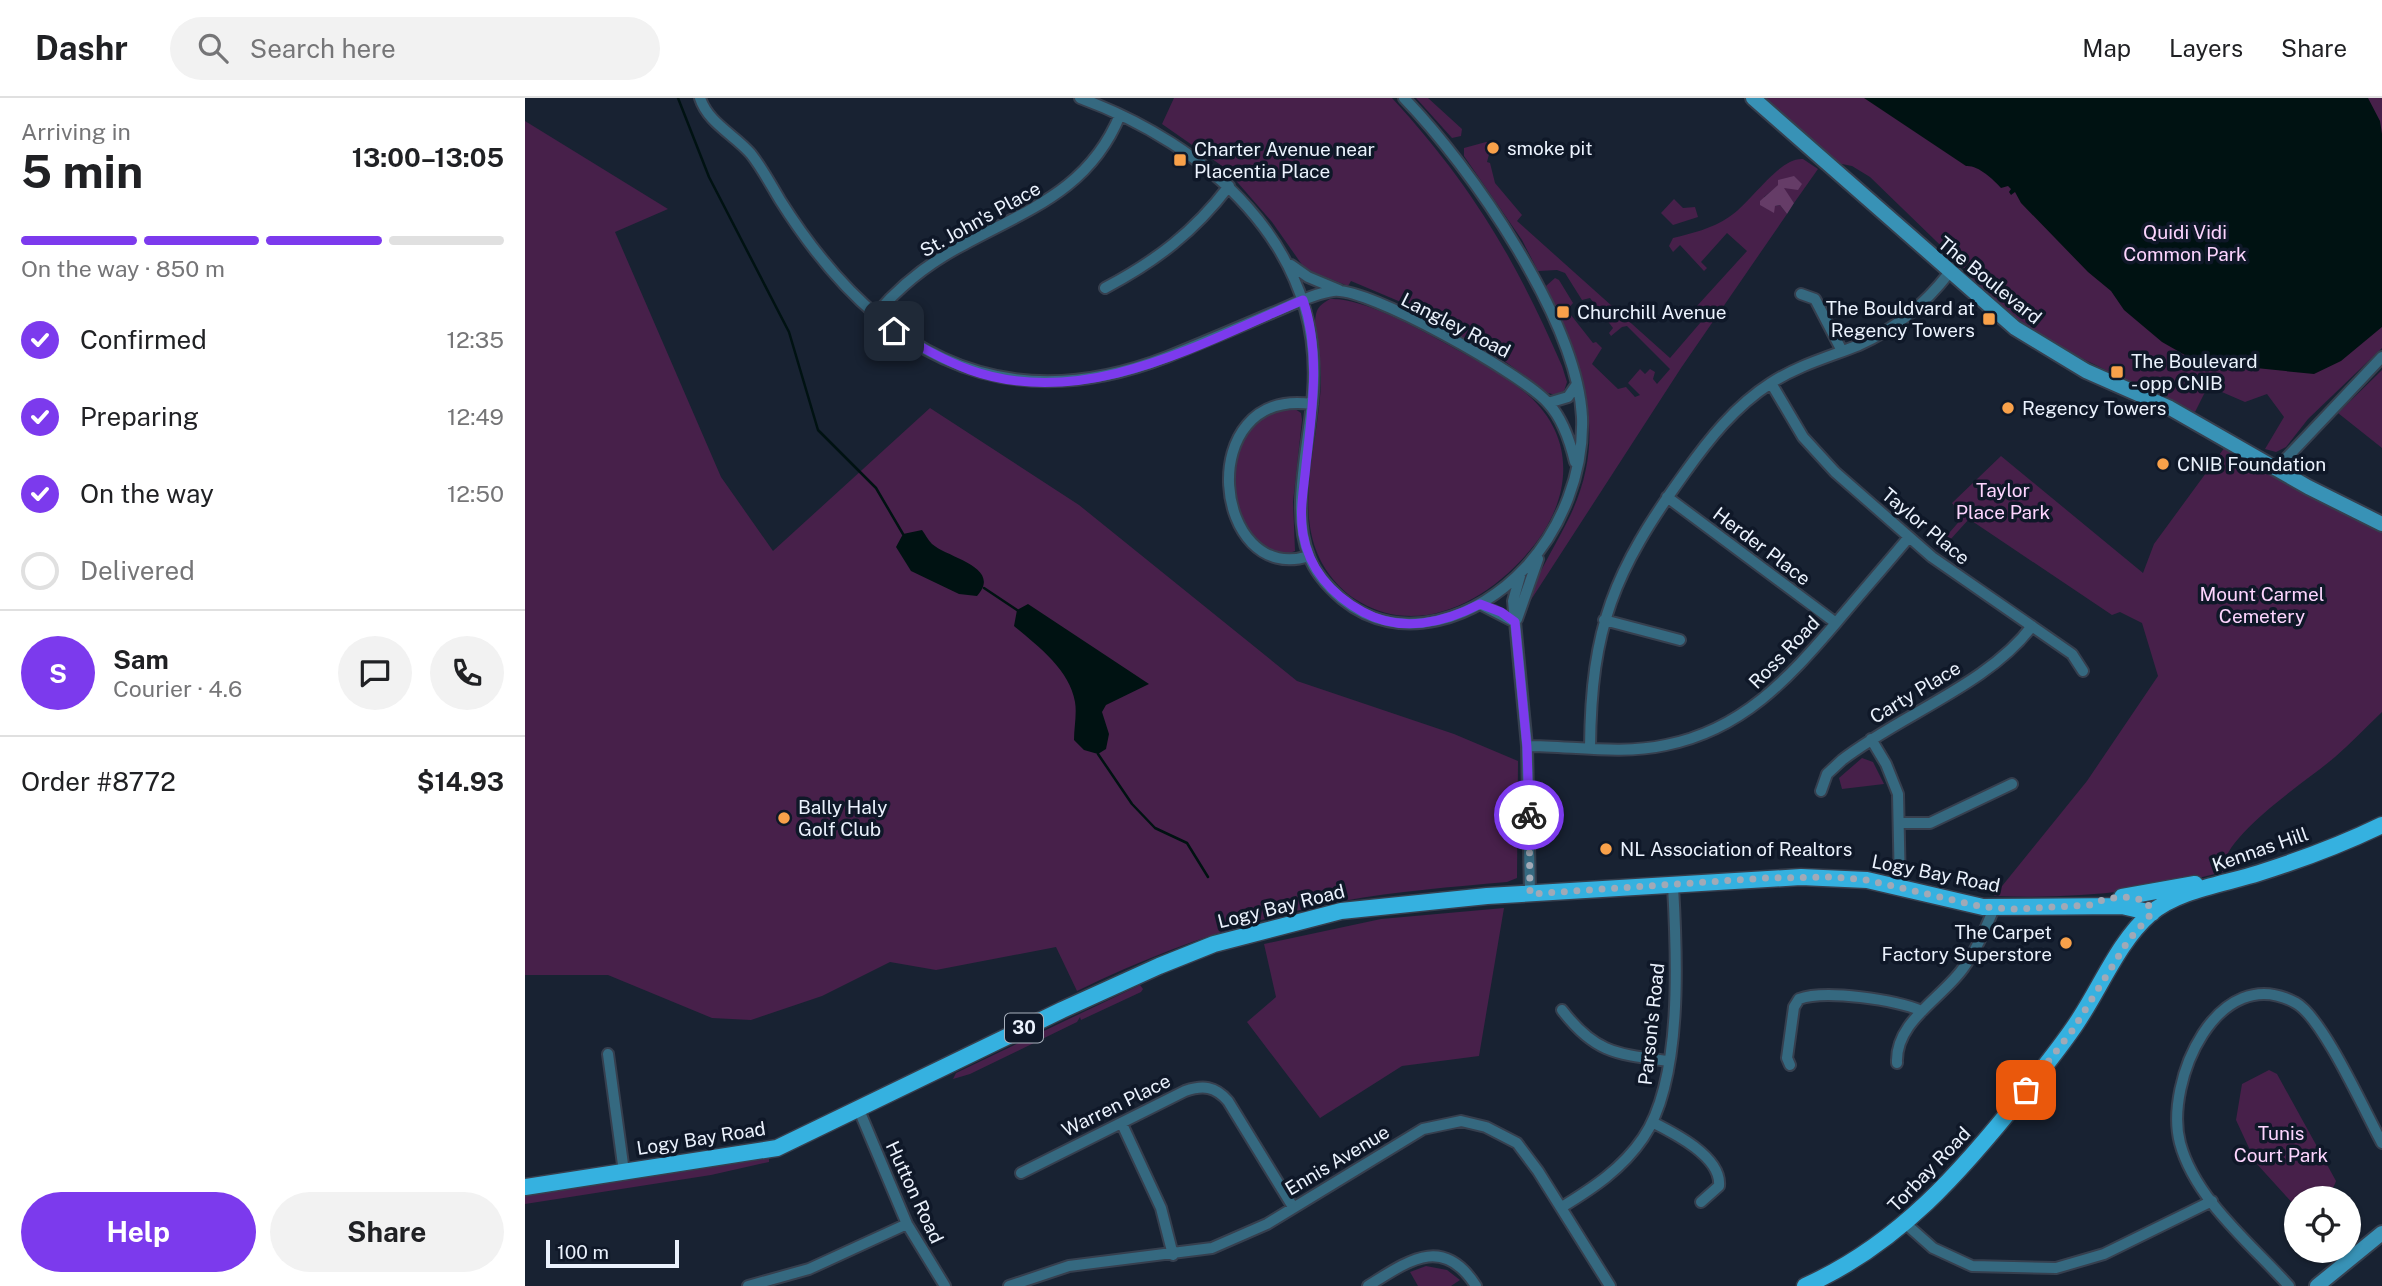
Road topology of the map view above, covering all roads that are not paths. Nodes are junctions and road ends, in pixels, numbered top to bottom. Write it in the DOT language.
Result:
graph roads {
  1 [pos="701,98"];
  2 [pos="1080,98"];
  3 [pos="1404,98"];
  4 [pos="1753,98"];
  5 [pos="1120,115"];
  6 [pos="1229,186"];
  7 [pos="1287,262"];
  8 [pos="1949,273"];
  9 [pos="1105,288"];
  10 [pos="1341,291"];
  11 [pos="1801,294"];
  12 [pos="1303,300"];
  13 [pos="875,315"];
  14 [pos="1842,351"];
  15 [pos="2382,357"];
  16 [pos="1772,383"];
  17 [pos="1577,384"];
  18 [pos="1548,403"];
  19 [pos="1312,404"];
  20 [pos="2277,468"];
  21 [pos="1576,469"];
  22 [pos="1667,497"];
  23 [pos="2382,524"];
  24 [pos="1909,537"];
  25 [pos="1542,549"];
  26 [pos="1309,556"];
  27 [pos="1523,570"];
  28 [pos="1480,604"];
  29 [pos="1604,620"];
  30 [pos="1515,622"];
  31 [pos="1836,623"];
  32 [pos="2032,626"];
  33 [pos="1680,640"];
  34 [pos="2084,671"];
  35 [pos="1871,739"];
  36 [pos="1527,747"];
  37 [pos="1590,748"];
  38 [pos="2012,784"];
  39 [pos="1821,791"];
  40 [pos="1899,823"];
  41 [pos="2382,825"];
  42 [pos="2225,883"];
  43 [pos="1673,886"];
  44 [pos="1900,889"];
  45 [pos="1530,894"];
  46 [pos="2122,897"];
  47 [pos="2098,906"];
  48 [pos="1994,908"];
  49 [pos="2152,913"];
  50 [pos="2128,941"];
  51 [pos="1562,1010"];
  52 [pos="1921,1011"];
  53 [pos="608,1054"];
  54 [pos="1668,1061"];
  55 [pos="1897,1063"];
  56 [pos="1790,1065"];
  57 [pos="859,1110"];
  58 [pos="1652,1122"];
  59 [pos="1122,1124"];
  60 [pos="2382,1143"];
  61 [pos="624,1172"];
  62 [pos="1021,1172"];
  63 [pos="525,1187"];
  64 [pos="2212,1201"];
  65 [pos="1701,1202"];
  66 [pos="1293,1207"];
  67 [pos="1562,1207"];
  68 [pos="907,1224"];
  69 [pos="1906,1224"];
  70 [pos="2382,1233"];
  71 [pos="1173,1255"];
  72 [pos="748,1286"];
  73 [pos="945,1286"];
  74 [pos="1009,1286"];
  75 [pos="1368,1286"];
  76 [pos="1476,1286"];
  77 [pos="1610,1286"];
  78 [pos="1806,1286"];
  79 [pos="2289,1286"];
  80 [pos="2316,1286"];
  1 -- 13 [label="street"];
  2 -- 5 [label="street"];
  3 -- 17 [label="street"];
  4 -- 8 [label="street, The Boulevard"];
  5 -- 6 [label="street"];
  5 -- 13 [label="street, St. John's Place"];
  6 -- 7 [label="street"];
  6 -- 9 [label="street"];
  7 -- 10 [label="street, Langley Road"];
  7 -- 12 [label="street"];
  8 -- 14 [label="street"];
  8 -- 20 [label="street, The Boulevard"];
  10 -- 12 [label="street"];
  10 -- 18 [label="street, Langley Road"];
  11 -- 14 [label="street"];
  12 -- 13 [label="street"];
  12 -- 19 [label="street"];
  14 -- 16 [label="street"];
  15 -- 20 [label="street"];
  16 -- 22 [label="street"];
  16 -- 24 [label="street, Taylor Place"];
  17 -- 18 [label="street"];
  17 -- 21 [label="street"];
  18 -- 21 [label="street, Langley Road"];
  19 -- 26 [label="street"];
  19 -- 26 [label="street"];
  20 -- 23 [label="street, The Boulevard"];
  21 -- 25 [label="street"];
  22 -- 29 [label="street"];
  22 -- 31 [label="street, Herder Place"];
  24 -- 31 [label="street, Ross Road"];
  24 -- 32 [label="street, Taylor Place"];
  25 -- 27 [label="street"];
  25 -- 30 [label="street"];
  26 -- 28 [label="street"];
  27 -- 28 [label="street"];
  27 -- 30 [label="street"];
  28 -- 30 [label="street"];
  29 -- 33 [label="street"];
  29 -- 37 [label="street"];
  30 -- 36 [label="street"];
  31 -- 37 [label="street, Ross Road"];
  32 -- 34 [label="street, Taylor Place"];
  32 -- 35 [label="street, Carty Place"];
  35 -- 39 [label="street, Carty Place"];
  35 -- 40 [label="street"];
  36 -- 37 [label="street, Ross Road"];
  36 -- 45 [label="street"];
  38 -- 40 [label="street"];
  40 -- 44 [label="street"];
  41 -- 42 [label="main road, Kennas Hill"];
  42 -- 46 [label="main road, Logy Bay Road"];
  42 -- 49 [label="main road, Kennas Hill"];
  43 -- 44 [label="main road, Logy Bay Road / 30"];
  43 -- 45 [label="main road, Logy Bay Road / 30"];
  43 -- 54 [label="street, Parson's Road"];
  44 -- 48 [label="main road, Logy Bay Road / 30"];
  45 -- 57 [label="main road, Logy Bay Road / 30"];
  46 -- 47 [label="main road, Logy Bay Road / 30"];
  46 -- 49 [label="main road"];
  47 -- 48 [label="main road, Logy Bay Road / 30"];
  47 -- 49 [label="main road, Logy Bay Road / 30"];
  47 -- 50 [label="main road"];
  48 -- 52 [label="street"];
  49 -- 50 [label="main road, Torbay Road"];
  50 -- 69 [label="main road, Torbay Road"];
  51 -- 54 [label="street"];
  52 -- 55 [label="street"];
  52 -- 56 [label="street"];
  53 -- 61 [label="street"];
  54 -- 58 [label="street, Parson's Road"];
  57 -- 61 [label="main road, Logy Bay Road / 30"];
  57 -- 68 [label="street, Hutton Road"];
  58 -- 65 [label="street"];
  58 -- 67 [label="street, Parson's Road"];
  59 -- 62 [label="street, Warren Place"];
  59 -- 66 [label="street, Warren Place"];
  59 -- 71 [label="street"];
  60 -- 64 [label="street"];
  61 -- 63 [label="main road, Logy Bay Road / 30"];
  64 -- 69 [label="street"];
  64 -- 79 [label="street"];
  66 -- 67 [label="street, Ennis Avenue"];
  66 -- 71 [label="street, Ennis Avenue"];
  67 -- 77 [label="street, Ennis Avenue"];
  68 -- 72 [label="street"];
  68 -- 73 [label="street, Hutton Road"];
  69 -- 78 [label="main road, Torbay Road"];
  70 -- 80 [label="street"];
  71 -- 74 [label="street, Ennis Avenue"];
  75 -- 76 [label="street"];
}
